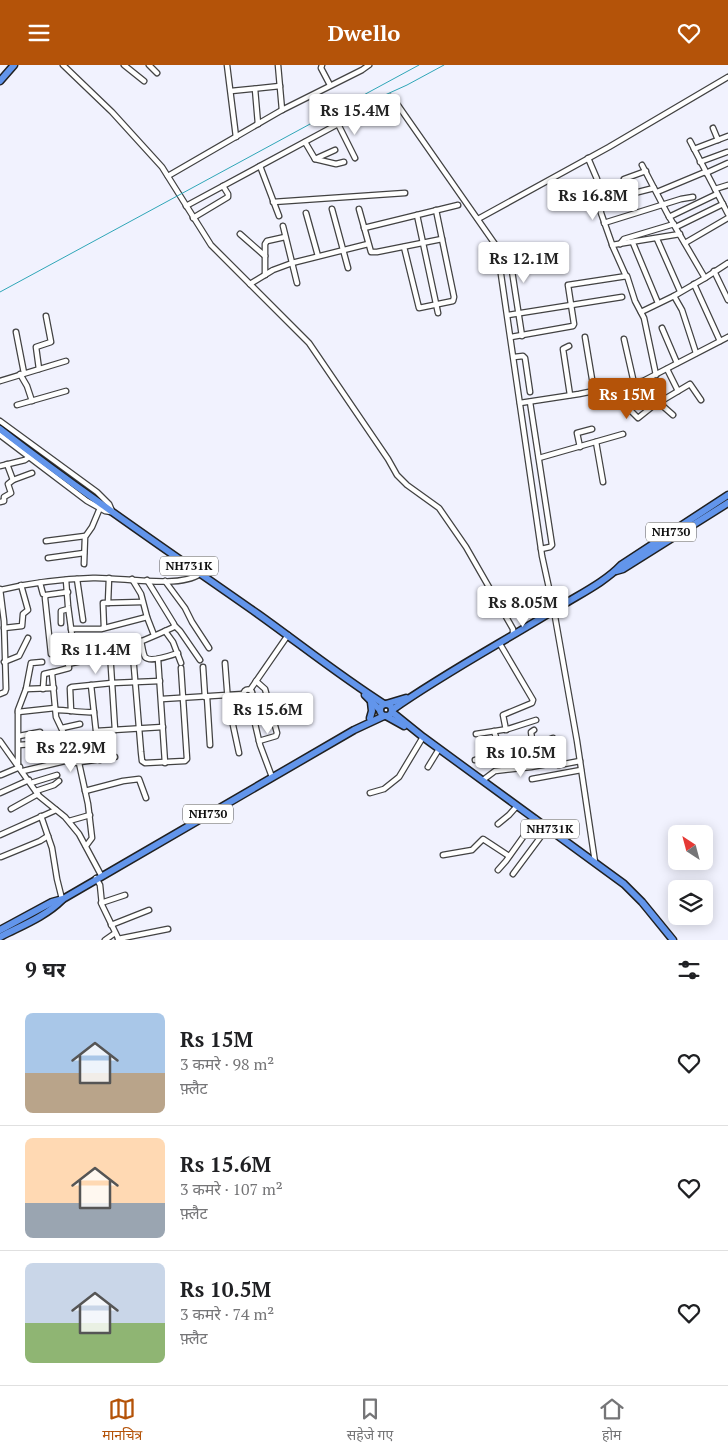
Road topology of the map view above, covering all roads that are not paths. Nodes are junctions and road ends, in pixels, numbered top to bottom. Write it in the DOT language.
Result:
graph roads {
  1 [pos="14,65"];
  2 [pos="63,65"];
  3 [pos="124,65"];
  4 [pos="149,65"];
  5 [pos="228,65"];
  6 [pos="231,65"];
  7 [pos="278,65"];
  8 [pos="322,65"];
  9 [pos="369,65"];
  10 [pos="157,73"];
  11 [pos="728,77"];
  12 [pos="0,81"];
  13 [pos="144,81"];
  14 [pos="330,85"];
  15 [pos="280,86"];
  16 [pos="255,89"];
  17 [pos="231,91"];
  18 [pos="282,110"];
  19 [pos="258,124"];
  20 [pos="338,124"];
  21 [pos="713,128"];
  22 [pos="728,136"];
  23 [pos="236,137"];
  24 [pos="718,140"];
  25 [pos="690,141"];
  26 [pos="305,142"];
  27 [pos="335,149"];
  28 [pos="694,149"];
  29 [pos="727,152"];
  30 [pos="355,158"];
  31 [pos="588,158"];
  32 [pos="315,159"];
  33 [pos="344,162"];
  34 [pos="700,162"];
  35 [pos="728,163"];
  36 [pos="642,165"];
  37 [pos="260,166"];
  38 [pos="646,171"];
  39 [pos="705,173"];
  40 [pos="168,176"];
  41 [pos="624,179"];
  42 [pos="728,185"];
  43 [pos="223,186"];
  44 [pos="655,190"];
  45 [pos="716,191"];
  46 [pos="406,193"];
  47 [pos="693,197"];
  48 [pos="599,202"];
  49 [pos="274,203"];
  50 [pos="723,204"];
  51 [pos="458,205"];
  52 [pos="663,205"];
  53 [pos="186,206"];
  54 [pos="332,209"];
  55 [pos="360,209"];
  56 [pos="436,210"];
  57 [pos="728,212"];
  58 [pos="306,213"];
  59 [pos="417,215"];
  60 [pos="279,216"];
  61 [pos="669,217"];
  62 [pos="193,218"];
  63 [pos="728,218"];
  64 [pos="478,219"];
  65 [pos="604,223"];
  66 [pos="675,225"];
  67 [pos="283,226"];
  68 [pos="364,227"];
  69 [pos="240,234"];
  70 [pos="680,234"];
  71 [pos="286,237"];
  72 [pos="442,239"];
  73 [pos="657,239"];
  74 [pos="423,243"];
  75 [pos="633,243"];
  76 [pos="685,243"];
  77 [pos="368,244"];
  78 [pos="620,244"];
  79 [pos="612,245"];
  80 [pos="404,247"];
  81 [pos="344,250"];
  82 [pos="265,255"];
  83 [pos="318,256"];
  84 [pos="510,259"];
  85 [pos="292,263"];
  86 [pos="728,263"];
  87 [pos="348,268"];
  88 [pos="714,271"];
  89 [pos="265,275"];
  90 [pos="626,276"];
  91 [pos="705,277"];
  92 [pos="297,283"];
  93 [pos="250,284"];
  94 [pos="694,284"];
  95 [pos="680,291"];
  96 [pos="674,296"];
  97 [pos="622,297"];
  98 [pos="728,300"];
  99 [pos="658,303"];
  100 [pos="571,304"];
  101 [pos="436,305"];
  102 [pos="641,312"];
  103 [pos="438,313"];
  104 [pos="519,313"];
  105 [pos="508,315"];
  106 [pos="46,316"];
  107 [pos="662,328"];
  108 [pos="16,332"];
  109 [pos="522,336"];
  110 [pos="511,337"];
  111 [pos="584,337"];
  112 [pos="728,337"];
  113 [pos="624,339"];
  114 [pos="720,341"];
  115 [pos="569,346"];
  116 [pos="696,353"];
  117 [pos="514,357"];
  118 [pos="66,361"];
  119 [pos="677,363"];
  120 [pos="39,369"];
  121 [pos="667,369"];
  122 [pos="22,374"];
  123 [pos="656,375"];
  124 [pos="647,379"];
  125 [pos="0,381"];
  126 [pos="634,383"];
  127 [pos="618,386"];
  128 [pos="66,391"];
  129 [pos="594,391"];
  130 [pos="678,391"];
  131 [pos="530,392"];
  132 [pos="570,395"];
  133 [pos="701,400"];
  134 [pos="32,401"];
  135 [pos="530,402"];
  136 [pos="520,403"];
  137 [pos="658,403"];
  138 [pos="17,405"];
  139 [pos="653,406"];
  140 [pos="673,415"];
  141 [pos="0,421"];
  142 [pos="0,429"];
  143 [pos="592,429"];
  144 [pos="623,434"];
  145 [pos="0,435"];
  146 [pos="596,442"];
  147 [pos="580,447"];
  148 [pos="29,457"];
  149 [pos="528,457"];
  150 [pos="539,457"];
  151 [pos="7,464"];
  152 [pos="0,466"];
  153 [pos="32,473"];
  154 [pos="13,480"];
  155 [pos="603,482"];
  156 [pos="728,495"];
  157 [pos="0,502"];
  158 [pos="728,503"];
  159 [pos="100,508"];
  160 [pos="113,513"];
  161 [pos="85,536"];
  162 [pos="46,541"];
  163 [pos="541,549"];
  164 [pos="84,553"];
  165 [pos="48,558"];
  166 [pos="84,565"];
  167 [pos="615,571"];
  168 [pos="200,574"];
  169 [pos="109,578"];
  170 [pos="77,579"];
  171 [pos="132,579"];
  172 [pos="66,580"];
  173 [pos="147,581"];
  174 [pos="165,581"];
  175 [pos="40,583"];
  176 [pos="21,585"];
  177 [pos="0,589"];
  178 [pos="68,592"];
  179 [pos="43,594"];
  180 [pos="1,602"];
  181 [pos="142,602"];
  182 [pos="108,603"];
  183 [pos="68,609"];
  184 [pos="554,611"];
  185 [pos="147,617"];
  186 [pos="83,620"];
  187 [pos="509,622"];
  188 [pos="62,623"];
  189 [pos="175,626"];
  190 [pos="4,627"];
  191 [pos="104,628"];
  192 [pos="71,629"];
  193 [pos="522,630"];
  194 [pos="165,631"];
  195 [pos="154,635"];
  196 [pos="288,635"];
  197 [pos="512,637"];
  198 [pos="28,638"];
  199 [pos="141,641"];
  200 [pos="73,643"];
  201 [pos="500,644"];
  202 [pos="209,648"];
  203 [pos="73,651"];
  204 [pos="66,652"];
  205 [pos="110,652"];
  206 [pos="178,653"];
  207 [pos="134,655"];
  208 [pos="158,659"];
  209 [pos="200,660"];
  210 [pos="42,662"];
  211 [pos="225,663"];
  212 [pos="3,664"];
  213 [pos="68,664"];
  214 [pos="203,667"];
  215 [pos="53,672"];
  216 [pos="160,681"];
  217 [pos="256,681"];
  218 [pos="137,682"];
  219 [pos="112,683"];
  220 [pos="92,685"];
  221 [pos="54,688"];
  222 [pos="359,688"];
  223 [pos="26,689"];
  224 [pos="43,689"];
  225 [pos="250,690"];
  226 [pos="0,693"];
  227 [pos="243,694"];
  228 [pos="228,695"];
  229 [pos="412,696"];
  230 [pos="206,697"];
  231 [pos="184,698"];
  232 [pos="249,698"];
  233 [pos="162,699"];
  234 [pos="370,701"];
  235 [pos="56,709"];
  236 [pos="383,710"];
  237 [pos="71,711"];
  238 [pos="392,711"];
  239 [pos="18,712"];
  240 [pos="94,712"];
  241 [pos="370,718"];
  242 [pos="536,720"];
  243 [pos="80,724"];
  244 [pos="163,727"];
  245 [pos="62,728"];
  246 [pos="139,728"];
  247 [pos="115,730"];
  248 [pos="354,730"];
  249 [pos="506,730"];
  250 [pos="534,730"];
  251 [pos="40,731"];
  252 [pos="414,731"];
  253 [pos="494,731"];
  254 [pos="476,734"];
  255 [pos="19,735"];
  256 [pos="423,737"];
  257 [pos="554,738"];
  258 [pos="0,741"];
  259 [pos="259,741"];
  260 [pos="108,742"];
  261 [pos="46,743"];
  262 [pos="19,745"];
  263 [pos="210,745"];
  264 [pos="533,745"];
  265 [pos="440,749"];
  266 [pos="500,750"];
  267 [pos="239,753"];
  268 [pos="115,757"];
  269 [pos="100,760"];
  270 [pos="475,760"];
  271 [pos="70,761"];
  272 [pos="580,761"];
  273 [pos="79,763"];
  274 [pos="165,763"];
  275 [pos="553,763"];
  276 [pos="559,765"];
  277 [pos="20,767"];
  278 [pos="428,767"];
  279 [pos="581,770"];
  280 [pos="0,775"];
  281 [pos="57,775"];
  282 [pos="272,777"];
  283 [pos="532,779"];
  284 [pos="483,780"];
  285 [pos="30,781"];
  286 [pos="59,781"];
  287 [pos="85,791"];
  288 [pos="37,792"];
  289 [pos="0,793"];
  290 [pos="370,793"];
  291 [pos="146,798"];
  292 [pos="517,806"];
  293 [pos="11,809"];
  294 [pos="56,810"];
  295 [pos="90,815"];
  296 [pos="41,816"];
  297 [pos="536,819"];
  298 [pos="69,821"];
  299 [pos="498,824"];
  300 [pos="548,827"];
  301 [pos="0,835"];
  302 [pos="48,836"];
  303 [pos="86,846"];
  304 [pos="443,855"];
  305 [pos="509,856"];
  306 [pos="1,857"];
  307 [pos="595,862"];
  308 [pos="498,869"];
  309 [pos="513,874"];
  310 [pos="98,877"];
  311 [pos="125,895"];
  312 [pos="62,899"];
  313 [pos="101,903"];
  314 [pos="149,910"];
  315 [pos="111,925"];
  316 [pos="168,929"];
  317 [pos="116,933"];
  318 [pos="3,935"];
  319 [pos="119,939"];
  320 [pos="106,940"];
  321 [pos="673,940"];
  1 -- 12 [label="highway"];
  2 -- 40 [label="street"];
  3 -- 13 [label="street"];
  4 -- 10 [label="street"];
  5 -- 6 [label="street"];
  5 -- 17 [label="street"];
  7 -- 15 [label="street"];
  8 -- 14 [label="street"];
  9 -- 14 [label="street"];
  11 -- 31 [label="street"];
  14 -- 18 [label="street"];
  15 -- 16 [label="street"];
  15 -- 18 [label="street"];
  16 -- 17 [label="street"];
  16 -- 19 [label="street"];
  17 -- 23 [label="street"];
  18 -- 19 [label="street"];
  19 -- 23 [label="street"];
  20 -- 26 [label="street"];
  20 -- 30 [label="street"];
  20 -- 64 [label="street"];
  21 -- 24 [label="street"];
  22 -- 24 [label="street"];
  23 -- 40 [label="street"];
  24 -- 28 [label="street"];
  25 -- 28 [label="street"];
  26 -- 32 [label="street"];
  26 -- 37 [label="street"];
  27 -- 32 [label="street"];
  28 -- 34 [label="street"];
  29 -- 34 [label="street"];
  31 -- 48 [label="street"];
  31 -- 64 [label="street"];
  32 -- 33 [label="street"];
  34 -- 39 [label="street"];
  35 -- 39 [label="street"];
  36 -- 38 [label="street"];
  37 -- 43 [label="street"];
  37 -- 49 [label="street"];
  38 -- 41 [label="street"];
  38 -- 44 [label="street"];
  39 -- 44 [label="street"];
  39 -- 45 [label="street"];
  40 -- 53 [label="street"];
  42 -- 45 [label="street"];
  43 -- 53 [label="street"];
  43 -- 62 [label="street"];
  44 -- 48 [label="street"];
  44 -- 52 [label="street"];
  45 -- 50 [label="street"];
  45 -- 61 [label="street"];
  46 -- 49 [label="street"];
  47 -- 52 [label="street"];
  48 -- 65 [label="street"];
  49 -- 60 [label="street"];
  50 -- 57 [label="street"];
  50 -- 66 [label="street"];
  51 -- 56 [label="street"];
  52 -- 61 [label="street"];
  52 -- 65 [label="street"];
  53 -- 62 [label="street"];
  54 -- 81 [label="street"];
  55 -- 68 [label="street"];
  56 -- 59 [label="street"];
  56 -- 72 [label="street"];
  58 -- 83 [label="street"];
  59 -- 68 [label="street"];
  59 -- 74 [label="street"];
  61 -- 66 [label="street"];
  62 -- 93 [label="street"];
  63 -- 76 [label="street"];
  64 -- 105 [label="street"];
  65 -- 79 [label="street"];
  66 -- 70 [label="street"];
  66 -- 78 [label="street"];
  67 -- 71 [label="street"];
  68 -- 77 [label="street"];
  69 -- 82 [label="street"];
  70 -- 73 [label="street"];
  70 -- 76 [label="street"];
  71 -- 82 [label="street"];
  71 -- 85 [label="street"];
  72 -- 74 [label="street"];
  72 -- 101 [label="street"];
  73 -- 75 [label="street"];
  73 -- 95 [label="street"];
  74 -- 80 [label="street"];
  74 -- 101 [label="street"];
  75 -- 78 [label="street"];
  75 -- 99 [label="street"];
  76 -- 91 [label="street"];
  77 -- 80 [label="street"];
  77 -- 81 [label="street"];
  78 -- 79 [label="street"];
  79 -- 90 [label="street"];
  80 -- 101 [label="street"];
  81 -- 83 [label="street"];
  81 -- 87 [label="street"];
  82 -- 89 [label="street"];
  83 -- 85 [label="street"];
  84 -- 104 [label="street"];
  85 -- 89 [label="street"];
  85 -- 92 [label="street"];
  86 -- 88 [label="street"];
  88 -- 91 [label="street"];
  88 -- 98 [label="street"];
  89 -- 93 [label="street"];
  90 -- 100 [label="street"];
  90 -- 102 [label="street"];
  91 -- 94 [label="street"];
  93 -- 187 [label="street"];
  94 -- 95 [label="street"];
  94 -- 114 [label="street"];
  95 -- 96 [label="street"];
  96 -- 99 [label="street"];
  96 -- 116 [label="street"];
  97 -- 100 [label="street"];
  99 -- 102 [label="street"];
  100 -- 104 [label="street"];
  100 -- 109 [label="street"];
  101 -- 103 [label="street"];
  102 -- 123 [label="street"];
  104 -- 105 [label="street"];
  104 -- 109 [label="street"];
  105 -- 110 [label="street"];
  106 -- 120 [label="street"];
  107 -- 119 [label="street"];
  108 -- 122 [label="street"];
  109 -- 110 [label="street"];
  110 -- 117 [label="street"];
  111 -- 129 [label="street"];
  112 -- 114 [label="street"];
  113 -- 126 [label="street"];
  114 -- 116 [label="street"];
  115 -- 132 [label="street"];
  116 -- 119 [label="street"];
  117 -- 131 [label="street"];
  117 -- 136 [label="street"];
  118 -- 120 [label="street"];
  119 -- 121 [label="street"];
  120 -- 122 [label="street"];
  121 -- 123 [label="street"];
  121 -- 130 [label="street"];
  122 -- 125 [label="street"];
  122 -- 134 [label="street"];
  123 -- 124 [label="street"];
  124 -- 126 [label="street"];
  124 -- 137 [label="street"];
  126 -- 127 [label="street"];
  127 -- 129 [label="street"];
  127 -- 139 [label="street"];
  128 -- 134 [label="street"];
  129 -- 132 [label="street"];
  130 -- 133 [label="street"];
  130 -- 137 [label="street"];
  132 -- 135 [label="street"];
  134 -- 138 [label="street"];
  135 -- 136 [label="street"];
  135 -- 150 [label="street"];
  136 -- 149 [label="street"];
  137 -- 140 [label="street"];
  141 -- 160 [label="street"];
  142 -- 160 [label="highway, NH731K"];
  143 -- 147 [label="street"];
  144 -- 146 [label="street"];
  145 -- 148 [label="street"];
  146 -- 147 [label="street"];
  146 -- 155 [label="street"];
  147 -- 150 [label="street"];
  148 -- 151 [label="street"];
  148 -- 159 [label="street"];
  149 -- 150 [label="street"];
  149 -- 163 [label="street"];
  150 -- 163 [label="street"];
  151 -- 152 [label="street"];
  151 -- 154 [label="street"];
  153 -- 154 [label="street"];
  154 -- 157 [label="street"];
  156 -- 167 [label="highway, NH730"];
  158 -- 167 [label="highway, NH730"];
  159 -- 160 [label="street"];
  159 -- 161 [label="street"];
  160 -- 168 [label="highway, NH731K"];
  161 -- 162 [label="street"];
  161 -- 164 [label="street"];
  163 -- 184 [label="street"];
  164 -- 165 [label="street"];
  164 -- 166 [label="street"];
  167 -- 184 [label="highway, NH730"];
  168 -- 174 [label="street"];
  168 -- 196 [label="highway, NH731K"];
  169 -- 170 [label="street"];
  169 -- 171 [label="street"];
  169 -- 182 [label="street"];
  170 -- 172 [label="street"];
  170 -- 186 [label="street"];
  171 -- 173 [label="street"];
  171 -- 181 [label="street"];
  172 -- 175 [label="street"];
  172 -- 178 [label="street"];
  173 -- 174 [label="street"];
  173 -- 189 [label="street"];
  174 -- 202 [label="street"];
  175 -- 176 [label="street"];
  175 -- 179 [label="street"];
  176 -- 177 [label="street"];
  176 -- 190 [label="street"];
  177 -- 180 [label="street"];
  178 -- 183 [label="street"];
  178 -- 204 [label="street"];
  180 -- 190 [label="street"];
  181 -- 182 [label="street"];
  181 -- 185 [label="street"];
  182 -- 191 [label="street"];
  183 -- 188 [label="street"];
  183 -- 192 [label="street"];
  184 -- 193 [label="highway, NH730"];
  184 -- 272 [label="street"];
  185 -- 191 [label="street"];
  185 -- 195 [label="street"];
  187 -- 193 [label="street"];
  187 -- 197 [label="street"];
  189 -- 194 [label="street"];
  189 -- 209 [label="street"];
  190 -- 212 [label="street"];
  191 -- 192 [label="street"];
  192 -- 200 [label="street"];
  193 -- 197 [label="highway, NH730"];
  194 -- 195 [label="street"];
  194 -- 206 [label="street"];
  195 -- 199 [label="street"];
  196 -- 217 [label="street"];
  196 -- 222 [label="highway, NH731K"];
  197 -- 201 [label="highway, NH730"];
  198 -- 212 [label="street"];
  199 -- 205 [label="street"];
  199 -- 208 [label="street"];
  201 -- 229 [label="highway, NH730"];
  201 -- 249 [label="street"];
  203 -- 204 [label="street"];
  204 -- 213 [label="street"];
  205 -- 213 [label="street"];
  205 -- 219 [label="street"];
  206 -- 208 [label="street"];
  206 -- 231 [label="street"];
  207 -- 218 [label="street"];
  208 -- 216 [label="street"];
  210 -- 223 [label="street"];
  211 -- 228 [label="street"];
  212 -- 226 [label="street"];
  213 -- 215 [label="street"];
  214 -- 230 [label="street"];
  215 -- 221 [label="street"];
  215 -- 224 [label="street"];
  216 -- 218 [label="street"];
  216 -- 233 [label="street"];
  217 -- 225 [label="street"];
  217 -- 259 [label="street"];
  218 -- 219 [label="street"];
  218 -- 246 [label="street"];
  219 -- 220 [label="street"];
  219 -- 247 [label="street"];
  220 -- 237 [label="street"];
  220 -- 240 [label="street"];
  221 -- 224 [label="street"];
  221 -- 235 [label="street"];
  222 -- 234 [label="highway, NH731K"];
  222 -- 236 [label="highway, NH731K"];
  223 -- 224 [label="street"];
  223 -- 239 [label="street"];
  225 -- 227 [label="street"];
  225 -- 232 [label="street"];
  227 -- 228 [label="street"];
  227 -- 232 [label="street"];
  228 -- 230 [label="street"];
  228 -- 267 [label="street"];
  229 -- 236 [label="highway, NH730"];
  229 -- 238 [label="highway, NH730"];
  230 -- 231 [label="street"];
  230 -- 263 [label="street"];
  231 -- 233 [label="street"];
  231 -- 274 [label="street"];
  232 -- 259 [label="street"];
  233 -- 244 [label="street"];
  234 -- 236 [label="highway, NH731K"];
  234 -- 241 [label="highway"];
  235 -- 237 [label="street"];
  235 -- 239 [label="street"];
  235 -- 245 [label="street"];
  236 -- 238 [label="highway, NH730"];
  236 -- 238 [label="highway"];
  236 -- 241 [label="highway, NH730"];
  236 -- 248 [label="highway, NH730"];
  236 -- 252 [label="highway, NH731K"];
  237 -- 240 [label="street"];
  238 -- 252 [label="highway, NH731K"];
  239 -- 255 [label="street"];
  240 -- 247 [label="street"];
  241 -- 248 [label="highway, NH730"];
  242 -- 249 [label="street"];
  243 -- 245 [label="street"];
  244 -- 246 [label="street"];
  244 -- 274 [label="street"];
  245 -- 271 [label="street"];
  246 -- 247 [label="street"];
  246 -- 274 [label="street"];
  248 -- 282 [label="highway, NH730"];
  249 -- 253 [label="street"];
  250 -- 264 [label="street"];
  251 -- 255 [label="street"];
  252 -- 256 [label="highway, NH731K"];
  253 -- 254 [label="street"];
  253 -- 266 [label="street"];
  255 -- 262 [label="street"];
  256 -- 265 [label="highway, NH731K"];
  256 -- 290 [label="street"];
  257 -- 264 [label="street"];
  258 -- 277 [label="street"];
  259 -- 282 [label="street"];
  260 -- 269 [label="street"];
  261 -- 262 [label="street"];
  262 -- 277 [label="street"];
  264 -- 266 [label="street"];
  265 -- 278 [label="street"];
  265 -- 284 [label="highway, NH731K"];
  266 -- 270 [label="street"];
  268 -- 269 [label="street"];
  269 -- 273 [label="street"];
  271 -- 273 [label="street"];
  271 -- 277 [label="street"];
  272 -- 276 [label="street"];
  272 -- 279 [label="street"];
  273 -- 287 [label="street"];
  275 -- 284 [label="street"];
  277 -- 280 [label="street"];
  277 -- 285 [label="street"];
  279 -- 283 [label="street"];
  279 -- 307 [label="street"];
  281 -- 285 [label="street"];
  282 -- 310 [label="highway, NH730"];
  284 -- 292 [label="highway, NH731K"];
  285 -- 288 [label="street"];
  285 -- 289 [label="street"];
  286 -- 288 [label="street"];
  287 -- 291 [label="street"];
  287 -- 295 [label="street"];
  288 -- 293 [label="street"];
  288 -- 294 [label="street"];
  292 -- 297 [label="highway, NH731K"];
  292 -- 299 [label="street"];
  294 -- 296 [label="street"];
  294 -- 298 [label="street"];
  295 -- 298 [label="street"];
  295 -- 303 [label="street"];
  296 -- 301 [label="street"];
  296 -- 302 [label="street"];
  297 -- 300 [label="highway, NH731K"];
  297 -- 305 [label="street"];
  298 -- 303 [label="street"];
  300 -- 307 [label="highway, NH731K"];
  300 -- 309 [label="street"];
  302 -- 306 [label="street"];
  302 -- 312 [label="street"];
  303 -- 310 [label="street"];
  304 -- 305 [label="street"];
  305 -- 308 [label="street"];
  307 -- 321 [label="highway, NH731K"];
  310 -- 312 [label="highway, NH730"];
  310 -- 313 [label="street"];
  311 -- 313 [label="street"];
  312 -- 318 [label="highway, NH730"];
  313 -- 315 [label="street"];
  314 -- 315 [label="street"];
  315 -- 317 [label="street"];
  316 -- 319 [label="street"];
  317 -- 319 [label="street"];
  317 -- 320 [label="street"];
}
